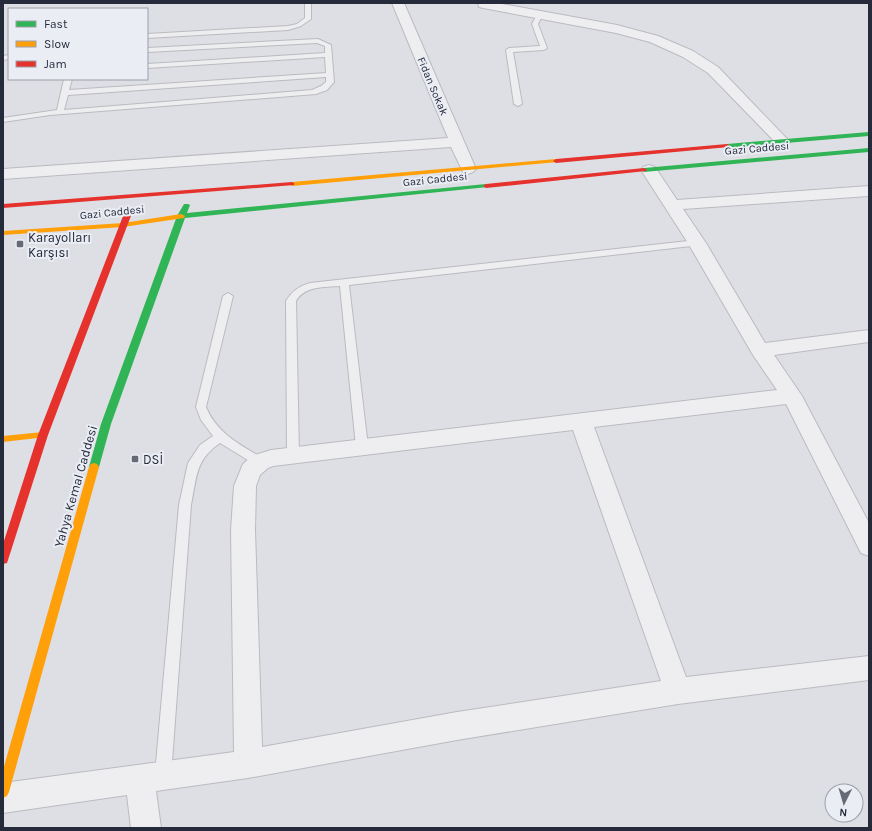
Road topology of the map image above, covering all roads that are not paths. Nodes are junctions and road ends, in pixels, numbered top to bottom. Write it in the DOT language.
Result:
graph roads {
  1 [pos="308,3"];
  2 [pos="398,3"];
  3 [pos="483,4"];
  4 [pos="540,14"];
  5 [pos="148,36"];
  6 [pos="148,50"];
  7 [pos="328,55"];
  8 [pos="148,66"];
  9 [pos="330,75"];
  10 [pos="68,80"];
  11 [pos="64,92"];
  12 [pos="518,104"];
  13 [pos="60,112"];
  14 [pos="3,120"];
  15 [pos="869,134"];
  16 [pos="457,142"];
  17 [pos="783,142"];
  18 [pos="869,150"];
  19 [pos="468,169"];
  20 [pos="649,170"];
  21 [pos="3,174"];
  22 [pos="869,191"];
  23 [pos="190,192"];
  24 [pos="135,196"];
  25 [pos="672,205"];
  26 [pos="3,206"];
  27 [pos="182,216"];
  28 [pos="123,225"];
  29 [pos="3,233"];
  30 [pos="697,243"];
  31 [pos="344,282"];
  32 [pos="228,296"];
  33 [pos="869,336"];
  34 [pos="760,350"];
  35 [pos="792,396"];
  36 [pos="581,422"];
  37 [pos="43,434"];
  38 [pos="220,437"];
  39 [pos="3,439"];
  40 [pos="362,447"];
  41 [pos="293,455"];
  42 [pos="260,462"];
  43 [pos="869,546"];
  44 [pos="3,560"];
  45 [pos="869,668"];
  46 [pos="678,691"];
  47 [pos="248,764"];
  48 [pos="152,778"];
  49 [pos="3,792"];
  50 [pos="3,798"];
  51 [pos="146,828"];
  1 -- 5 [label="lane"];
  2 -- 16 [label="street, Fidan Sokak"];
  3 -- 4 [label="street"];
  4 -- 12 [label="lane"];
  4 -- 17 [label="street"];
  6 -- 7 [label="lane"];
  7 -- 8 [label="lane"];
  7 -- 9 [label="lane"];
  9 -- 11 [label="lane"];
  9 -- 13 [label="lane"];
  10 -- 11 [label="lane"];
  11 -- 13 [label="lane"];
  13 -- 14 [label="lane"];
  15 -- 17 [label="main road, Gazi Caddesi"];
  16 -- 19 [label="street, Fidan Sokak"];
  16 -- 21 [label="street"];
  17 -- 19 [label="main road, Gazi Caddesi"];
  18 -- 20 [label="main road, Gazi Caddesi"];
  19 -- 23 [label="main road, Gazi Caddesi"];
  20 -- 25 [label="street"];
  20 -- 27 [label="main road, Gazi Caddesi"];
  22 -- 25 [label="street"];
  23 -- 24 [label="main road, Gazi Caddesi"];
  23 -- 27 [label="main road, Yahya Kemal Caddesi"];
  24 -- 26 [label="main road, Gazi Caddesi"];
  24 -- 28 [label="main road"];
  25 -- 30 [label="street"];
  27 -- 28 [label="main road, Gazi Caddesi"];
  27 -- 49 [label="main road, Yahya Kemal Caddesi"];
  28 -- 29 [label="main road, Gazi Caddesi"];
  28 -- 37 [label="main road"];
  30 -- 31 [label="lane"];
  30 -- 34 [label="street"];
  31 -- 40 [label="lane"];
  31 -- 41 [label="lane"];
  32 -- 38 [label="lane"];
  33 -- 34 [label="street"];
  34 -- 35 [label="street"];
  35 -- 36 [label="street"];
  35 -- 43 [label="street"];
  36 -- 40 [label="street"];
  36 -- 46 [label="street"];
  37 -- 39 [label="main road"];
  37 -- 44 [label="main road"];
  38 -- 42 [label="lane"];
  38 -- 48 [label="lane"];
  40 -- 41 [label="street"];
  41 -- 42 [label="street"];
  42 -- 47 [label="street"];
  45 -- 46 [label="street"];
  46 -- 47 [label="street"];
  47 -- 48 [label="street"];
  48 -- 50 [label="street"];
  48 -- 51 [label="street"];
}
